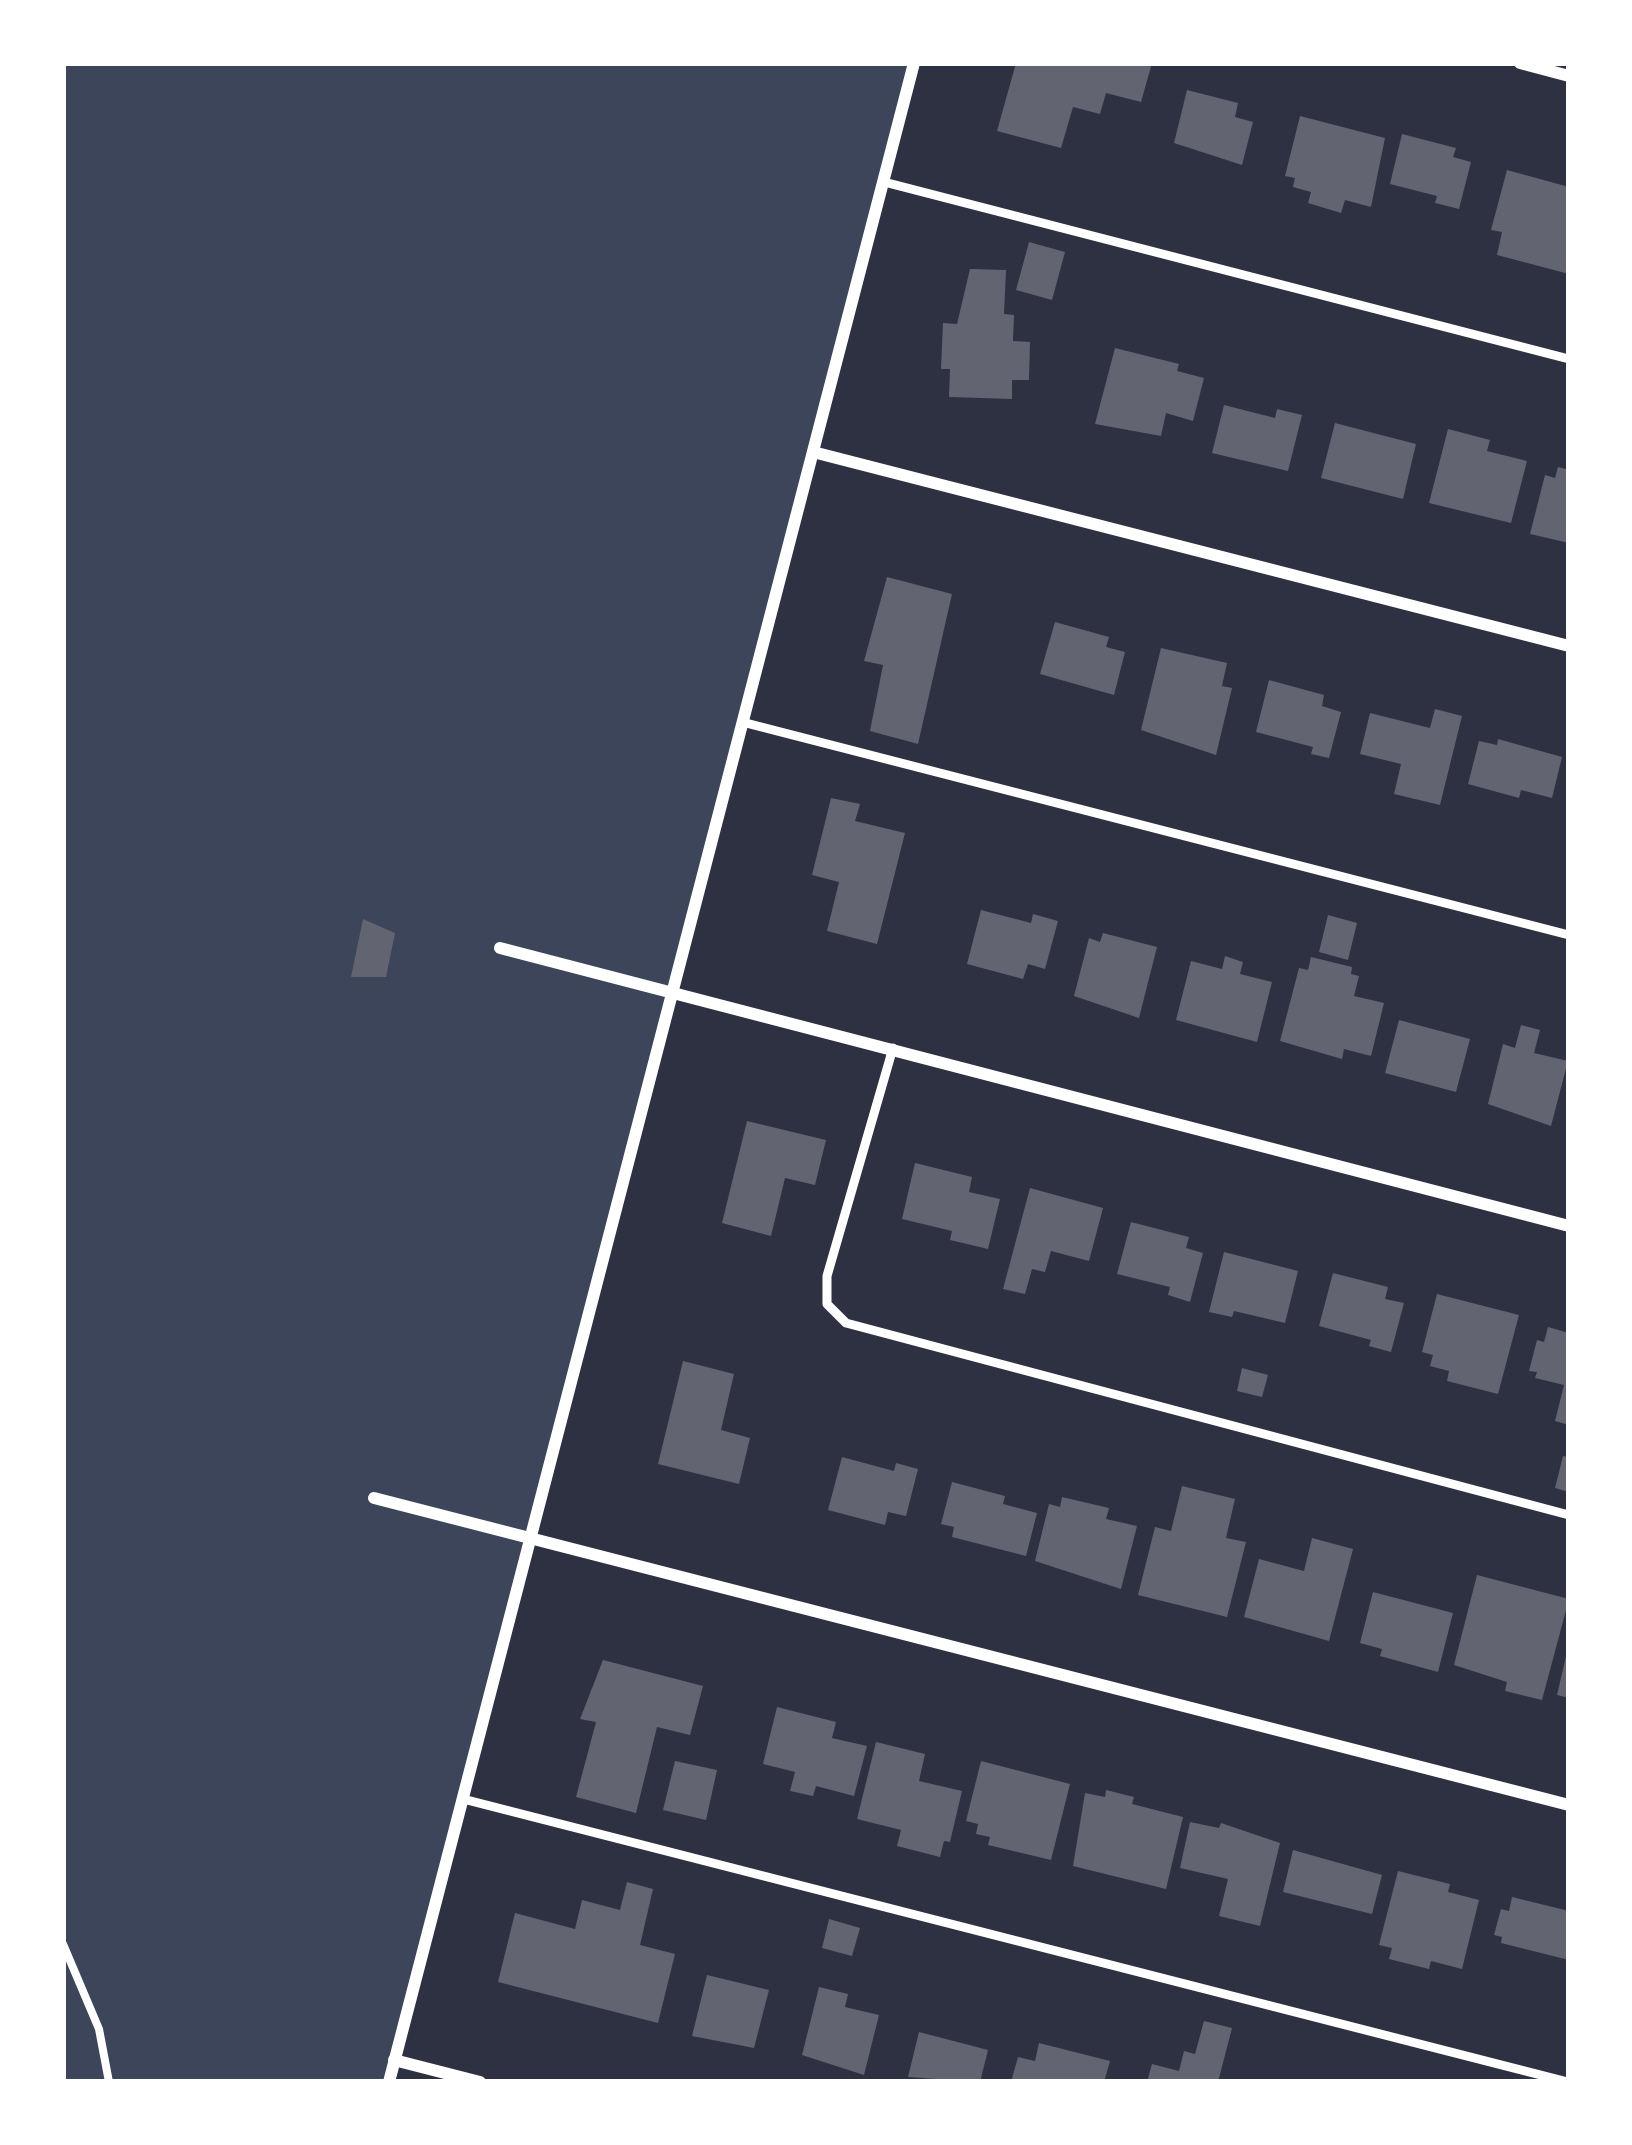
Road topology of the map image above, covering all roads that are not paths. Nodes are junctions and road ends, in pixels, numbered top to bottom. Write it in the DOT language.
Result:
graph roads {
  1 [pos="914,63"];
  2 [pos="1520,63"];
  3 [pos="1569,76"];
  4 [pos="884,182"];
  5 [pos="1569,359"];
  6 [pos="813,452"];
  7 [pos="1569,646"];
  8 [pos="742,722"];
  9 [pos="1569,935"];
  10 [pos="500,948"];
  11 [pos="671,990"];
  12 [pos="893,1048"];
  13 [pos="1569,1226"];
  14 [pos="374,1498"];
  15 [pos="1569,1515"];
  16 [pos="530,1536"];
  17 [pos="463,1799"];
  18 [pos="1569,1805"];
  19 [pos="394,2060"];
  20 [pos="389,2082"];
  21 [pos="480,2082"];
  22 [pos="1568,2082"];
  1 -- 4 [label="street"];
  2 -- 3 [label="street"];
  4 -- 5 [label="lane"];
  4 -- 6 [label="street"];
  6 -- 7 [label="street"];
  6 -- 8 [label="street"];
  8 -- 9 [label="lane"];
  8 -- 11 [label="street"];
  10 -- 11 [label="street"];
  11 -- 12 [label="street"];
  11 -- 16 [label="street"];
  12 -- 13 [label="street"];
  12 -- 15 [label="lane"];
  14 -- 16 [label="street"];
  16 -- 17 [label="street"];
  16 -- 18 [label="street"];
  17 -- 19 [label="street"];
  17 -- 22 [label="lane"];
  19 -- 20 [label="street"];
  19 -- 21 [label="street"];
}
